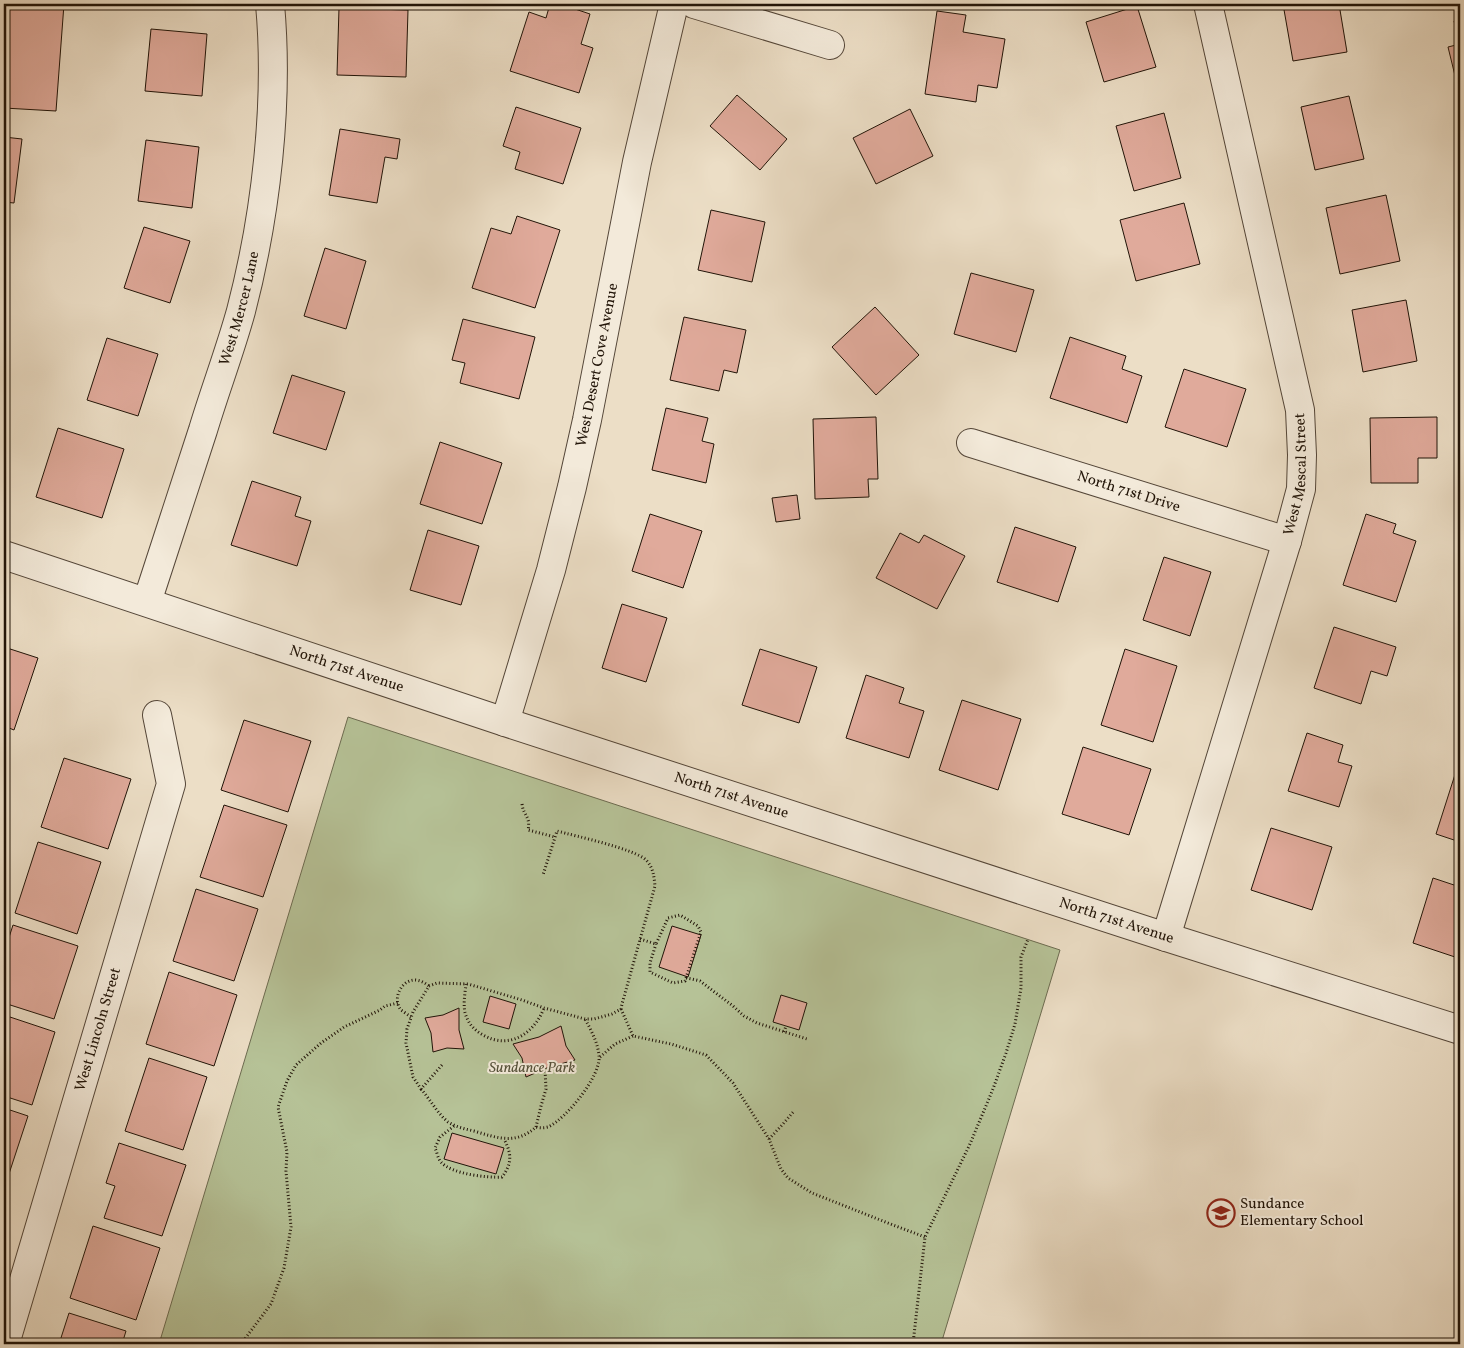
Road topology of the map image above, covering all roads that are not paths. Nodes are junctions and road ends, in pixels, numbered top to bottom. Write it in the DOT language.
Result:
graph roads {
  1 [pos="270,4"];
  2 [pos="674,4"];
  3 [pos="694,4"];
  4 [pos="1208,4"];
  5 [pos="830,45"];
  6 [pos="971,443"];
  7 [pos="1287,541"];
  8 [pos="4,556"];
  9 [pos="146,602"];
  10 [pos="156,715"];
  11 [pos="505,722"];
  12 [pos="1166,937"];
  13 [pos="1460,1030"];
  14 [pos="5,1344"];
  1 -- 9 [label="street, West Mercer Lane"];
  2 -- 11 [label="street, West Desert Cove Avenue"];
  3 -- 5 [label="street"];
  4 -- 7 [label="street, West Mescal Street"];
  6 -- 7 [label="street, North 71st Drive"];
  7 -- 12 [label="street, West Mescal Street"];
  8 -- 9 [label="street, North 71st Avenue"];
  9 -- 11 [label="street, North 71st Avenue"];
  10 -- 14 [label="street, West Lincoln Street"];
  11 -- 12 [label="street, North 71st Avenue"];
  12 -- 13 [label="street, North 71st Avenue"];
}
